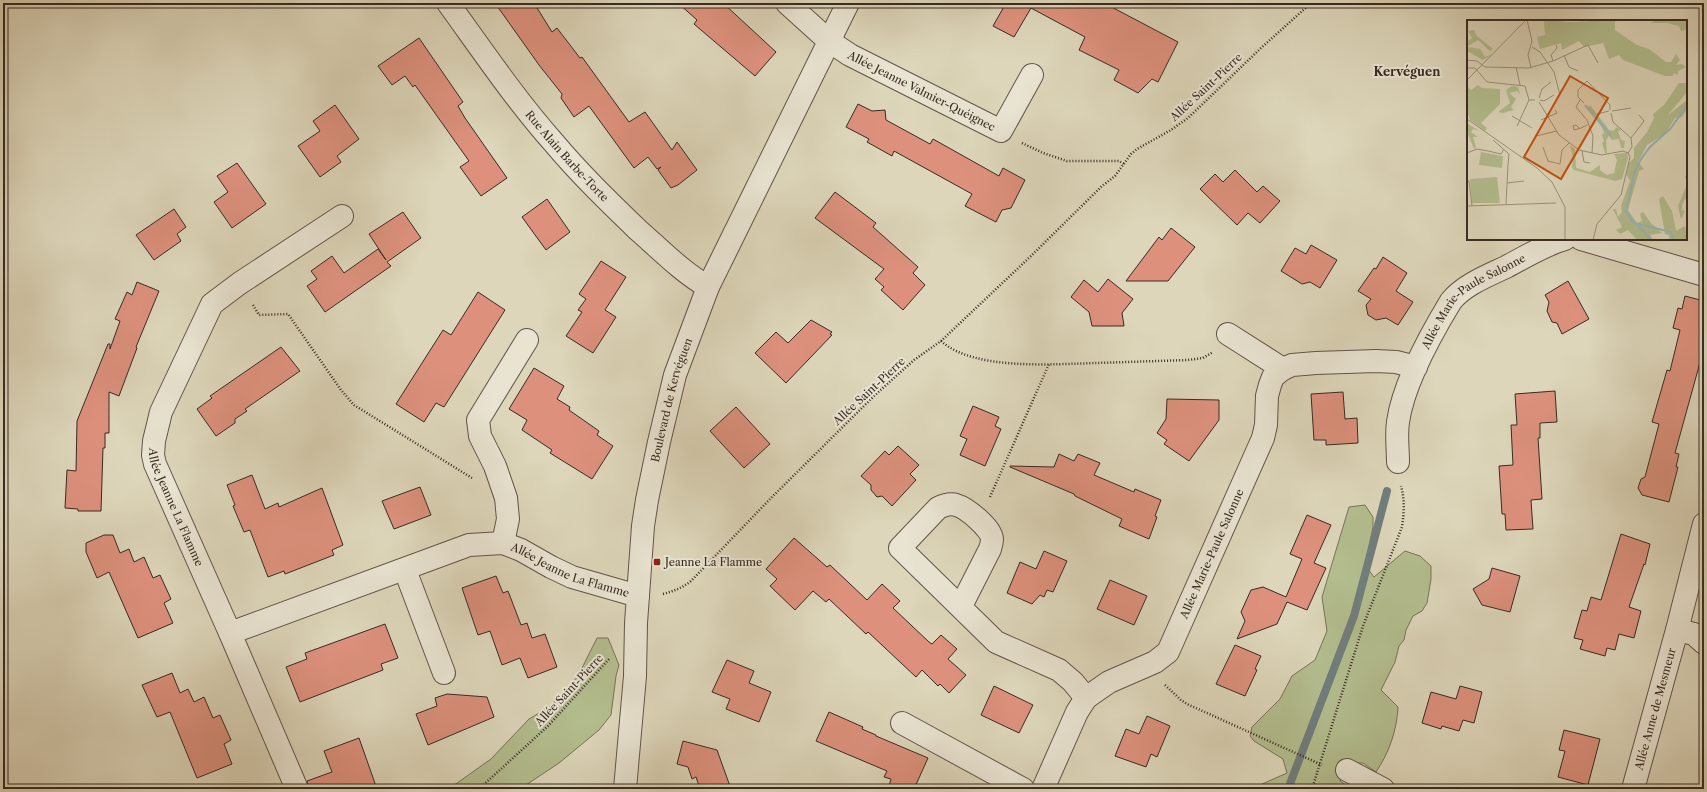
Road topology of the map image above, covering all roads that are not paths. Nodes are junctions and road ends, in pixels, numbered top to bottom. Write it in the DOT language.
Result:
graph roads {
  1 [pos="448,3"];
  2 [pos="786,3"];
  3 [pos="848,3"];
  4 [pos="829,41"];
  5 [pos="1032,75"];
  6 [pos="342,216"];
  7 [pos="1562,240"];
  8 [pos="1584,240"];
  9 [pos="1704,275"];
  10 [pos="708,287"];
  11 [pos="1228,334"];
  12 [pos="527,340"];
  13 [pos="1416,367"];
  14 [pos="1283,369"];
  15 [pos="1398,462"];
  16 [pos="1704,524"];
  17 [pos="503,543"];
  18 [pos="404,570"];
  19 [pos="638,596"];
  20 [pos="961,606"];
  21 [pos="1677,630"];
  22 [pos="230,633"];
  23 [pos="1704,643"];
  24 [pos="444,673"];
  25 [pos="1086,698"];
  26 [pos="902,723"];
  27 [pos="1348,770"];
  28 [pos="297,789"];
  29 [pos="625,789"];
  30 [pos="1023,789"];
  31 [pos="1043,789"];
  32 [pos="1383,789"];
  33 [pos="1633,789"];
  1 -- 10 [label="street, Rue Alain Barbe-Torte"];
  2 -- 4 [label="street"];
  3 -- 4 [label="street, Boulevard de Kervéguen"];
  4 -- 5 [label="street, Allée Jeanne Valmier-Quéignec"];
  4 -- 10 [label="street, Boulevard de Kervéguen"];
  6 -- 22 [label="street, Allée Jeanne La Flamme"];
  7 -- 13 [label="street, Allée Marie-Paule Salonne"];
  8 -- 9 [label="street"];
  10 -- 19 [label="street, Boulevard de Kervéguen"];
  11 -- 14 [label="street"];
  12 -- 17 [label="street, Allée Jeanne La Flamme"];
  13 -- 14 [label="street, Allée Marie-Paule Salonne"];
  13 -- 15 [label="street, Allée Marie-Paule Salonne"];
  14 -- 25 [label="street, Allée Marie-Paule Salonne"];
  16 -- 21 [label="street, Allée Anne de Mesmeur"];
  17 -- 18 [label="street, Allée Jeanne La Flamme"];
  17 -- 19 [label="street, Allée Jeanne La Flamme"];
  18 -- 22 [label="street, Allée Jeanne La Flamme"];
  18 -- 24 [label="street"];
  19 -- 29 [label="street, Boulevard de Kervéguen"];
  20 -- 20 [label="street"];
  20 -- 25 [label="street"];
  21 -- 23 [label="street"];
  21 -- 33 [label="street, Allée Anne de Mesmeur"];
  22 -- 28 [label="street, Allée Jeanne La Flamme"];
  25 -- 31 [label="street, Allée Marie-Paule Salonne"];
  26 -- 30 [label="street"];
  27 -- 32 [label="street"];
}
